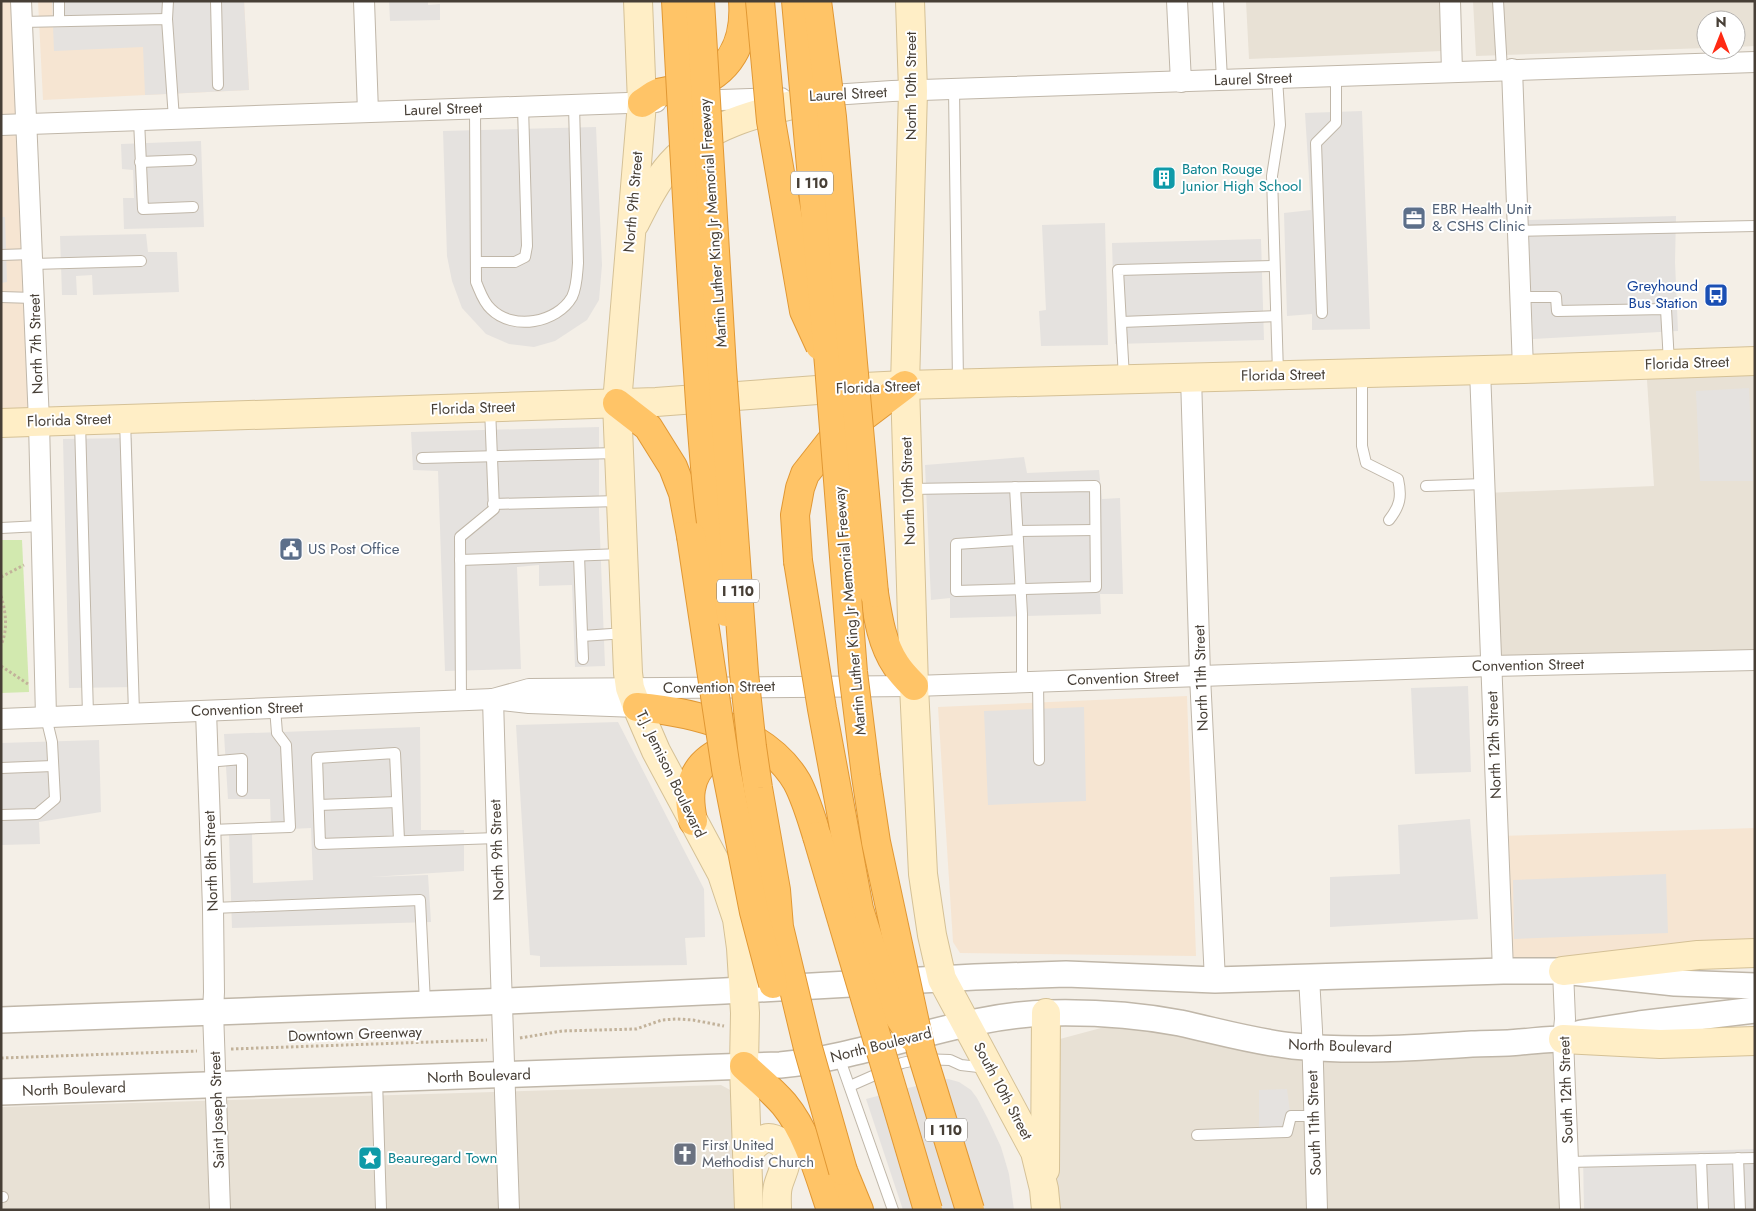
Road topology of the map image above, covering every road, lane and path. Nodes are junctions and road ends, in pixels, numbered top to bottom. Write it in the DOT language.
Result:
graph roads {
  1 [pos="21,1"];
  2 [pos="59,1"];
  3 [pos="168,1"];
  4 [pos="216,1"];
  5 [pos="364,1"];
  6 [pos="638,1"];
  7 [pos="676,1"];
  8 [pos="700,1"];
  9 [pos="796,1"];
  10 [pos="817,1"];
  11 [pos="910,1"];
  12 [pos="1177,1"];
  13 [pos="1218,1"];
  14 [pos="1450,1"];
  15 [pos="1498,1"];
  16 [pos="749,4"];
  17 [pos="168,19"];
  18 [pos="59,21"];
  19 [pos="22,22"];
  20 [pos="1755,62"];
  21 [pos="1507,70"];
  22 [pos="1452,72"];
  23 [pos="1336,76"];
  24 [pos="1277,78"];
  25 [pos="1222,80"];
  26 [pos="1181,82"];
  27 [pos="218,85"];
  28 [pos="954,89"];
  29 [pos="913,91"];
  30 [pos="834,96"];
  31 [pos="642,103"];
  32 [pos="574,105"];
  33 [pos="523,106"];
  34 [pos="475,108"];
  35 [pos="368,112"];
  36 [pos="174,119"];
  37 [pos="139,120"];
  38 [pos="27,124"];
  39 [pos="1,125"];
  40 [pos="191,160"];
  41 [pos="140,162"];
  42 [pos="193,207"];
  43 [pos="1755,226"];
  44 [pos="631,230"];
  45 [pos="1518,231"];
  46 [pos="1,255"];
  47 [pos="32,259"];
  48 [pos="141,261"];
  49 [pos="476,262"];
  50 [pos="1274,266"];
  51 [pos="1,297"];
  52 [pos="1520,297"];
  53 [pos="34,298"];
  54 [pos="1322,313"];
  55 [pos="1276,316"];
  56 [pos="1121,322"];
  57 [pos="1755,361"];
  58 [pos="1670,364"];
  59 [pos="829,365"];
  60 [pos="1523,369"];
  61 [pos="1480,370"];
  62 [pos="1362,374"];
  63 [pos="1278,375"];
  64 [pos="1191,377"];
  65 [pos="1124,379"];
  66 [pos="958,384"];
  67 [pos="905,385"];
  68 [pos="617,403"];
  69 [pos="490,408"];
  70 [pos="125,418"];
  71 [pos="80,420"];
  72 [pos="39,422"];
  73 [pos="1,423"];
  74 [pos="618,453"];
  75 [pos="491,457"];
  76 [pos="422,458"];
  77 [pos="1484,484"];
  78 [pos="1426,486"];
  79 [pos="1015,487"];
  80 [pos="908,489"];
  81 [pos="620,501"];
  82 [pos="494,504"];
  83 [pos="1389,520"];
  84 [pos="41,526"];
  85 [pos="1,528"];
  86 [pos="1096,530"];
  87 [pos="1018,536"];
  88 [pos="622,554"];
  89 [pos="42,555"];
  90 [pos="579,556"];
  91 [pos="460,560"];
  92 [pos="1,577"];
  93 [pos="1021,590"];
  94 [pos="1,596"];
  95 [pos="626,633"];
  96 [pos="582,636"];
  97 [pos="1,645"];
  98 [pos="583,659"];
  99 [pos="1755,660"];
  100 [pos="1,666"];
  101 [pos="1491,666"];
  102 [pos="1200,676"];
  103 [pos="1030,682"];
  104 [pos="914,686"];
  105 [pos="46,696"];
  106 [pos="634,697"];
  107 [pos="494,699"];
  108 [pos="461,700"];
  109 [pos="275,708"];
  110 [pos="748,709"];
  111 [pos="206,711"];
  112 [pos="134,713"];
  113 [pos="88,715"];
  114 [pos="46,717"];
  115 [pos="1,719"];
  116 [pos="768,751"];
  117 [pos="1039,760"];
  118 [pos="207,762"];
  119 [pos="53,766"];
  120 [pos="1,768"];
  121 [pos="242,791"];
  122 [pos="397,802"];
  123 [pos="319,805"];
  124 [pos="1,815"];
  125 [pos="693,821"];
  126 [pos="211,830"];
  127 [pos="497,838"];
  128 [pos="400,840"];
  129 [pos="213,908"];
  130 [pos="1755,953"];
  131 [pos="1503,971"];
  132 [pos="1563,971"];
  133 [pos="1309,977"];
  134 [pos="942,979"];
  135 [pos="1214,980"];
  136 [pos="744,990"];
  137 [pos="1752,998"];
  138 [pos="502,1001"];
  139 [pos="425,1004"];
  140 [pos="212,1011"];
  141 [pos="1046,1013"];
  142 [pos="1,1020"];
  143 [pos="966,1024"];
  144 [pos="734,1028"];
  145 [pos="523,1038"];
  146 [pos="1563,1038"];
  147 [pos="485,1040"];
  148 [pos="1755,1040"];
  149 [pos="1312,1047"];
  150 [pos="226,1050"];
  151 [pos="191,1051"];
  152 [pos="921,1051"];
  153 [pos="839,1057"];
  154 [pos="1,1058"];
  155 [pos="744,1066"];
  156 [pos="991,1069"];
  157 [pos="504,1075"];
  158 [pos="377,1080"];
  159 [pos="215,1084"];
  160 [pos="850,1086"];
  161 [pos="1,1092"];
  162 [pos="1014,1110"];
  163 [pos="1314,1116"];
  164 [pos="1197,1135"];
  165 [pos="748,1153"];
  166 [pos="1738,1158"];
  167 [pos="1755,1158"];
  168 [pos="1701,1159"];
  169 [pos="1568,1162"];
  170 [pos="843,1171"];
  171 [pos="1045,1199"];
  172 [pos="381,1208"];
  173 [pos="220,1210"];
  174 [pos="509,1210"];
  175 [pos="749,1210"];
  176 [pos="777,1210"];
  177 [pos="832,1210"];
  178 [pos="860,1210"];
  179 [pos="894,1210"];
  180 [pos="928,1210"];
  181 [pos="970,1210"];
  182 [pos="1028,1210"];
  183 [pos="1317,1210"];
  184 [pos="1570,1210"];
  185 [pos="1703,1210"];
  186 [pos="1740,1210"];
  1 -- 19 [label="street, North 7th Street"];
  2 -- 18 [label="lane"];
  3 -- 17 [label="lane"];
  4 -- 27 [label="lane"];
  5 -- 35 [label="street"];
  6 -- 31 [label="main road, North 9th Street"];
  7 -- 110 [label="highway, bridge"];
  8 -- 110 [label="highway, Martin Luther King Jr Memorial Freeway / I 110, bridge"];
  9 -- 59 [label="highway, Martin Luther King Jr Memorial Freeway / I 110, bridge"];
  10 -- 104 [label="highway, bridge"];
  11 -- 29 [label="main road, North 10th Street"];
  12 -- 26 [label="street"];
  13 -- 25 [label="lane"];
  14 -- 22 [label="street"];
  15 -- 21 [label="lane"];
  16 -- 31 [label="highway"];
  16 -- 59 [label="highway, bridge"];
  17 -- 18 [label="lane"];
  17 -- 36 [label="lane"];
  18 -- 19 [label="lane"];
  19 -- 38 [label="street, North 7th Street"];
  20 -- 21 [label="street, Laurel Street"];
  21 -- 22 [label="street, Laurel Street"];
  21 -- 45 [label="street"];
  22 -- 23 [label="street, Laurel Street"];
  23 -- 24 [label="street, Laurel Street"];
  23 -- 54 [label="lane"];
  24 -- 25 [label="street, Laurel Street"];
  24 -- 50 [label="lane"];
  25 -- 26 [label="street, Laurel Street"];
  26 -- 28 [label="street, Laurel Street"];
  28 -- 29 [label="street, Laurel Street"];
  28 -- 66 [label="lane"];
  29 -- 30 [label="street, Laurel Street"];
  29 -- 67 [label="main road, North 10th Street"];
  30 -- 31 [label="street, Laurel Street"];
  30 -- 44 [label="main road"];
  31 -- 32 [label="street, Laurel Street"];
  31 -- 44 [label="main road, North 9th Street"];
  32 -- 33 [label="street, Laurel Street"];
  32 -- 49 [label="lane"];
  33 -- 34 [label="street, Laurel Street"];
  33 -- 49 [label="lane"];
  34 -- 35 [label="street, Laurel Street"];
  34 -- 49 [label="lane"];
  35 -- 36 [label="street, Laurel Street"];
  36 -- 37 [label="street, Laurel Street"];
  37 -- 38 [label="street, Laurel Street"];
  37 -- 41 [label="lane"];
  38 -- 39 [label="street, Laurel Street"];
  38 -- 47 [label="street, North 7th Street"];
  40 -- 41 [label="lane"];
  41 -- 42 [label="lane"];
  43 -- 45 [label="lane"];
  44 -- 68 [label="main road, North 9th Street"];
  45 -- 52 [label="street"];
  46 -- 47 [label="lane"];
  47 -- 48 [label="lane"];
  47 -- 53 [label="street, North 7th Street"];
  50 -- 55 [label="lane"];
  50 -- 56 [label="lane"];
  51 -- 53 [label="lane"];
  52 -- 58 [label="lane"];
  52 -- 60 [label="street"];
  53 -- 72 [label="street, North 7th Street"];
  55 -- 56 [label="lane"];
  55 -- 63 [label="lane"];
  56 -- 65 [label="lane"];
  57 -- 58 [label="main road, Florida Street"];
  58 -- 60 [label="main road, Florida Street"];
  59 -- 152 [label="highway, Martin Luther King Jr Memorial Freeway / I 110, bridge"];
  60 -- 61 [label="main road, Florida Street"];
  61 -- 62 [label="main road, Florida Street"];
  61 -- 77 [label="street, North 12th Street"];
  62 -- 63 [label="main road, Florida Street"];
  62 -- 83 [label="lane"];
  63 -- 64 [label="main road, Florida Street"];
  64 -- 65 [label="main road, Florida Street"];
  64 -- 102 [label="street, North 11th Street"];
  65 -- 66 [label="main road, Florida Street"];
  66 -- 67 [label="main road, Florida Street"];
  67 -- 68 [label="main road, Florida Street"];
  67 -- 80 [label="main road, North 10th Street"];
  67 -- 152 [label="highway, bridge"];
  68 -- 69 [label="main road, Florida Street"];
  68 -- 74 [label="main road, T.J. Jemison Boulevard"];
  68 -- 170 [label="highway, bridge"];
  69 -- 70 [label="main road, Florida Street"];
  69 -- 75 [label="lane"];
  70 -- 71 [label="main road, Florida Street"];
  70 -- 112 [label="lane"];
  71 -- 72 [label="main road, Florida Street"];
  71 -- 113 [label="lane"];
  72 -- 73 [label="main road, Florida Street"];
  72 -- 84 [label="street, North 7th Street"];
  74 -- 75 [label="lane"];
  74 -- 81 [label="main road, T.J. Jemison Boulevard"];
  75 -- 76 [label="lane"];
  75 -- 82 [label="lane"];
  77 -- 78 [label="lane"];
  77 -- 101 [label="street, North 12th Street"];
  79 -- 80 [label="lane"];
  79 -- 86 [label="lane"];
  79 -- 87 [label="lane"];
  80 -- 104 [label="main road, North 10th Street"];
  81 -- 82 [label="lane"];
  81 -- 88 [label="main road, T.J. Jemison Boulevard"];
  82 -- 91 [label="lane"];
  84 -- 85 [label="lane"];
  84 -- 89 [label="street, North 7th Street"];
  86 -- 87 [label="lane"];
  86 -- 93 [label="lane"];
  87 -- 93 [label="lane"];
  87 -- 93 [label="lane"];
  88 -- 90 [label="lane"];
  88 -- 95 [label="main road, T.J. Jemison Boulevard"];
  89 -- 92 [label="path"];
  89 -- 105 [label="street, North 7th Street"];
  90 -- 91 [label="lane"];
  90 -- 96 [label="lane"];
  91 -- 108 [label="lane"];
  93 -- 103 [label="lane"];
  94 -- 97 [label="path"];
  95 -- 96 [label="lane"];
  95 -- 106 [label="main road, T.J. Jemison Boulevard"];
  96 -- 98 [label="lane"];
  99 -- 101 [label="street, Convention Street"];
  100 -- 105 [label="path"];
  101 -- 102 [label="street, Convention Street"];
  101 -- 131 [label="street, North 12th Street"];
  102 -- 103 [label="street, Convention Street"];
  102 -- 135 [label="street, North 11th Street"];
  103 -- 104 [label="street, Convention Street"];
  103 -- 117 [label="lane"];
  104 -- 106 [label="street, Convention Street"];
  104 -- 134 [label="main road, North 10th Street"];
  105 -- 114 [label="street, North 7th Street"];
  106 -- 107 [label="street, Convention Street"];
  106 -- 116 [label="highway"];
  106 -- 125 [label="main road, T.J. Jemison Boulevard"];
  107 -- 108 [label="street, Convention Street"];
  107 -- 127 [label="street, North 9th Street"];
  108 -- 109 [label="street, Convention Street"];
  109 -- 111 [label="street, Convention Street"];
  109 -- 126 [label="lane"];
  110 -- 170 [label="highway, Martin Luther King Jr Memorial Freeway / I 110, bridge"];
  111 -- 112 [label="street, Convention Street"];
  111 -- 118 [label="street, North 8th Street"];
  112 -- 113 [label="street, Convention Street"];
  113 -- 114 [label="street, Convention Street"];
  114 -- 115 [label="street, Convention Street"];
  114 -- 119 [label="lane"];
  116 -- 125 [label="highway"];
  116 -- 180 [label="highway, bridge"];
  118 -- 121 [label="lane"];
  118 -- 126 [label="street, North 8th Street"];
  119 -- 120 [label="lane"];
  119 -- 124 [label="lane"];
  122 -- 123 [label="lane"];
  122 -- 123 [label="lane"];
  122 -- 128 [label="lane"];
  123 -- 128 [label="lane"];
  125 -- 136 [label="main road, T.J. Jemison Boulevard"];
  126 -- 129 [label="street, North 8th Street"];
  127 -- 128 [label="lane"];
  127 -- 138 [label="street, North 9th Street"];
  129 -- 139 [label="lane"];
  129 -- 140 [label="street, North 8th Street"];
  130 -- 132 [label="main road"];
  131 -- 132 [label="street, North Boulevard"];
  131 -- 133 [label="street, North Boulevard"];
  132 -- 137 [label="street, North Boulevard"];
  132 -- 146 [label="street, South 12th Street"];
  133 -- 135 [label="street, North Boulevard"];
  133 -- 149 [label="street, South 11th Street"];
  134 -- 135 [label="street, North Boulevard"];
  134 -- 136 [label="street, North Boulevard"];
  134 -- 143 [label="main road, South 10th Street"];
  136 -- 138 [label="street, North Boulevard"];
  136 -- 144 [label="main road, T.J. Jemison Boulevard"];
  137 -- 146 [label="street, North Boulevard"];
  138 -- 139 [label="street, North Boulevard"];
  138 -- 157 [label="street, North 9th Street"];
  139 -- 140 [label="street, North Boulevard"];
  140 -- 142 [label="street, North Boulevard"];
  140 -- 159 [label="street, Saint Joseph Street"];
  141 -- 143 [label="street, North Boulevard"];
  141 -- 149 [label="street, North Boulevard"];
  141 -- 171 [label="main road"];
  143 -- 153 [label="street, North Boulevard"];
  143 -- 156 [label="main road, South 10th Street"];
  144 -- 145 [label="path"];
  144 -- 155 [label="main road, T.J. Jemison Boulevard"];
  146 -- 148 [label="main road"];
  146 -- 149 [label="street, North Boulevard"];
  146 -- 169 [label="street, South 12th Street"];
  147 -- 150 [label="path, Downtown Greenway"];
  149 -- 163 [label="street, South 11th Street"];
  151 -- 154 [label="path"];
  152 -- 181 [label="highway, Martin Luther King Jr Memorial Freeway / I 110, bridge"];
  153 -- 155 [label="street, North Boulevard"];
  153 -- 160 [label="lane"];
  155 -- 157 [label="street, North Boulevard"];
  155 -- 165 [label="main road, T.J. Jemison Boulevard"];
  155 -- 177 [label="highway"];
  156 -- 160 [label="lane"];
  156 -- 162 [label="main road, South 10th Street"];
  157 -- 158 [label="street, North Boulevard"];
  157 -- 174 [label="street, North 9th Street"];
  158 -- 159 [label="street, North Boulevard"];
  158 -- 172 [label="lane"];
  159 -- 161 [label="street, North Boulevard"];
  159 -- 173 [label="street, Saint Joseph Street"];
  160 -- 179 [label="lane"];
  162 -- 171 [label="main road, South 10th Street"];
  162 -- 182 [label="main road"];
  163 -- 164 [label="lane"];
  163 -- 183 [label="street, South 11th Street"];
  165 -- 175 [label="main road, T.J. Jemison Boulevard"];
  165 -- 176 [label="main road"];
  166 -- 167 [label="lane"];
  166 -- 168 [label="lane"];
  166 -- 186 [label="lane"];
  168 -- 169 [label="lane"];
  168 -- 185 [label="lane"];
  169 -- 184 [label="street, South 12th Street"];
  170 -- 178 [label="highway, Martin Luther King Jr Memorial Freeway / I 110"];
}
